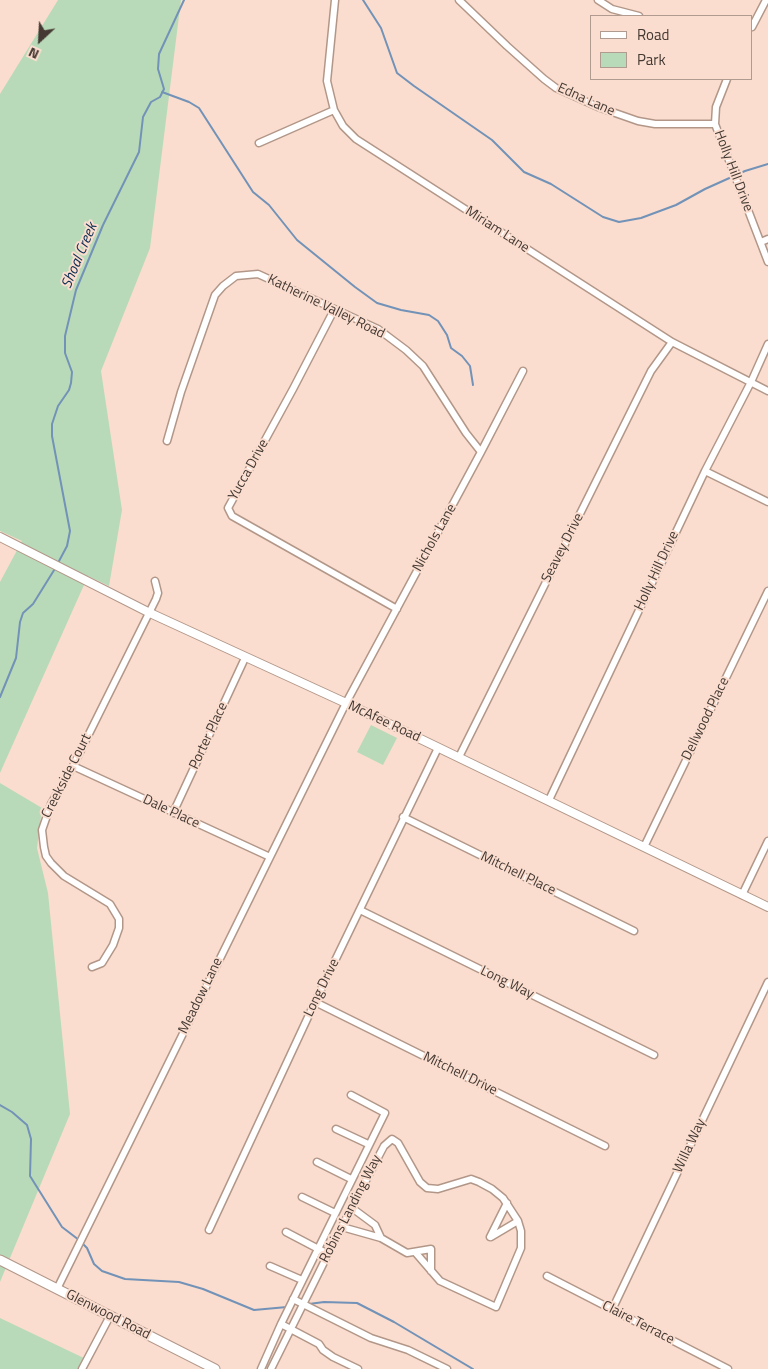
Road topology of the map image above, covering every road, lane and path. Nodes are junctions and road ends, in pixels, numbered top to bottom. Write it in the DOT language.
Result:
graph roads {
  1 [pos="335,0"];
  2 [pos="459,0"];
  3 [pos="598,0"];
  4 [pos="766,0"];
  5 [pos="636,15"];
  6 [pos="753,25"];
  7 [pos="726,80"];
  8 [pos="334,110"];
  9 [pos="715,124"];
  10 [pos="259,143"];
  11 [pos="768,239"];
  12 [pos="761,242"];
  13 [pos="768,262"];
  14 [pos="334,310"];
  15 [pos="672,342"];
  16 [pos="768,344"];
  17 [pos="523,371"];
  18 [pos="751,382"];
  19 [pos="768,391"];
  20 [pos="167,441"];
  21 [pos="481,452"];
  22 [pos="705,471"];
  23 [pos="768,502"];
  24 [pos="0,537"];
  25 [pos="155,581"];
  26 [pos="768,591"];
  27 [pos="396,609"];
  28 [pos="150,613"];
  29 [pos="245,658"];
  30 [pos="346,703"];
  31 [pos="438,748"];
  32 [pos="459,757"];
  33 [pos="73,766"];
  34 [pos="549,800"];
  35 [pos="173,813"];
  36 [pos="403,817"];
  37 [pos="768,841"];
  38 [pos="644,847"];
  39 [pos="270,857"];
  40 [pos="742,894"];
  41 [pos="768,907"];
  42 [pos="360,910"];
  43 [pos="634,931"];
  44 [pos="92,967"];
  45 [pos="768,982"];
  46 [pos="314,1002"];
  47 [pos="654,1055"];
  48 [pos="351,1095"];
  49 [pos="336,1129"];
  50 [pos="368,1144"];
  51 [pos="605,1146"];
  52 [pos="317,1162"];
  53 [pos="351,1179"];
  54 [pos="302,1196"];
  55 [pos="506,1203"];
  56 [pos="352,1208"];
  57 [pos="335,1213"];
  58 [pos="518,1221"];
  59 [pos="342,1227"];
  60 [pos="327,1229"];
  61 [pos="209,1230"];
  62 [pos="286,1232"];
  63 [pos="338,1234"];
  64 [pos="381,1238"];
  65 [pos="318,1248"];
  66 [pos="415,1252"];
  67 [pos="328,1254"];
  68 [pos="0,1260"];
  69 [pos="270,1266"];
  70 [pos="431,1271"];
  71 [pos="306,1272"];
  72 [pos="547,1276"];
  73 [pos="316,1277"];
  74 [pos="302,1280"];
  75 [pos="57,1289"];
  76 [pos="293,1299"];
  77 [pos="304,1303"];
  78 [pos="612,1310"];
  79 [pos="110,1316"];
  80 [pos="281,1324"];
  81 [pos="290,1330"];
  82 [pos="82,1369"];
  83 [pos="215,1369"];
  84 [pos="261,1369"];
  85 [pos="271,1369"];
  86 [pos="358,1369"];
  87 [pos="447,1369"];
  88 [pos="728,1369"];
  1 -- 8 [label="street, Miriam Lane"];
  2 -- 9 [label="street, Edna Lane"];
  3 -- 5 [label="street"];
  4 -- 6 [label="street"];
  7 -- 9 [label="street, Holly Hill Drive"];
  8 -- 10 [label="street"];
  8 -- 15 [label="street, Miriam Lane"];
  9 -- 12 [label="street, Holly Hill Drive"];
  11 -- 12 [label="street"];
  12 -- 13 [label="street, Holly Hill Drive"];
  14 -- 20 [label="street, Katherine Valley Road"];
  14 -- 21 [label="street, Katherine Valley Road"];
  14 -- 27 [label="street, Yucca Drive"];
  15 -- 18 [label="street, Miriam Lane"];
  15 -- 32 [label="street, Seavey Drive"];
  16 -- 18 [label="street, Holly Hill Drive"];
  17 -- 21 [label="street, Nichols Lane"];
  18 -- 19 [label="street, Miriam Lane"];
  18 -- 22 [label="street, Holly Hill Drive"];
  21 -- 27 [label="street, Nichols Lane"];
  22 -- 23 [label="street"];
  22 -- 34 [label="street, Holly Hill Drive"];
  24 -- 28 [label="street, McAfee Road"];
  25 -- 28 [label="street, Creekside Court"];
  26 -- 38 [label="street, Dellwood Place"];
  27 -- 30 [label="street, Nichols Lane"];
  28 -- 29 [label="street, McAfee Road"];
  28 -- 33 [label="street, Creekside Court"];
  29 -- 30 [label="street, McAfee Road"];
  29 -- 35 [label="street, Porter Place"];
  30 -- 31 [label="street, McAfee Road"];
  30 -- 39 [label="street, Meadow Lane"];
  31 -- 32 [label="street, McAfee Road"];
  31 -- 36 [label="street, Long Drive"];
  32 -- 34 [label="street, McAfee Road"];
  33 -- 35 [label="street, Dale Place"];
  33 -- 44 [label="street, Creekside Court"];
  34 -- 38 [label="street, McAfee Road"];
  35 -- 39 [label="street, Dale Place"];
  36 -- 42 [label="street, Long Drive"];
  36 -- 43 [label="street, Mitchell Place"];
  37 -- 40 [label="street"];
  38 -- 40 [label="street, McAfee Road"];
  39 -- 75 [label="street, Meadow Lane"];
  40 -- 41 [label="street, McAfee Road"];
  42 -- 46 [label="street, Long Drive"];
  42 -- 47 [label="street, Long Way"];
  45 -- 78 [label="street, Willa Way"];
  46 -- 51 [label="street, Mitchell Drive"];
  46 -- 61 [label="street, Long Drive"];
  48 -- 50 [label="street, Robins Landing Way"];
  49 -- 50 [label="street"];
  50 -- 53 [label="street, Robins Landing Way"];
  52 -- 53 [label="street"];
  53 -- 57 [label="street, Robins Landing Way"];
  54 -- 57 [label="street"];
  55 -- 56 [label="street, Robins Landing Way"];
  55 -- 58 [label="street, Robins Landing Way"];
  55 -- 58 [label="street"];
  56 -- 59 [label="street, Robins Landing Way"];
  56 -- 64 [label="street"];
  57 -- 60 [label="street, Robins Landing Way"];
  58 -- 70 [label="street, Robins Landing Way"];
  59 -- 63 [label="street, Robins Landing Way"];
  59 -- 64 [label="street"];
  60 -- 63 [label="street"];
  60 -- 65 [label="street, Robins Landing Way"];
  62 -- 65 [label="street"];
  63 -- 67 [label="street, Robins Landing Way"];
  64 -- 66 [label="street"];
  65 -- 67 [label="street"];
  65 -- 71 [label="street, Robins Landing Way"];
  66 -- 70 [label="street"];
  66 -- 70 [label="street"];
  67 -- 73 [label="street, Robins Landing Way"];
  68 -- 75 [label="main road, Glenwood Road"];
  69 -- 74 [label="street"];
  71 -- 73 [label="street"];
  71 -- 74 [label="street, Robins Landing Way"];
  72 -- 78 [label="street, Claire Terrace"];
  73 -- 77 [label="street, Robins Landing Way"];
  74 -- 76 [label="street, Robins Landing Way"];
  75 -- 79 [label="main road, Glenwood Road"];
  76 -- 77 [label="street"];
  76 -- 80 [label="street, Robins Landing Way"];
  77 -- 81 [label="street, Robins Landing Way"];
  77 -- 87 [label="street"];
  78 -- 88 [label="street, Claire Terrace"];
  79 -- 82 [label="street"];
  79 -- 83 [label="main road, Glenwood Road"];
  80 -- 81 [label="street"];
  80 -- 84 [label="street, Robins Landing Way"];
  81 -- 85 [label="street, Robins Landing Way"];
  81 -- 86 [label="street"];
}
